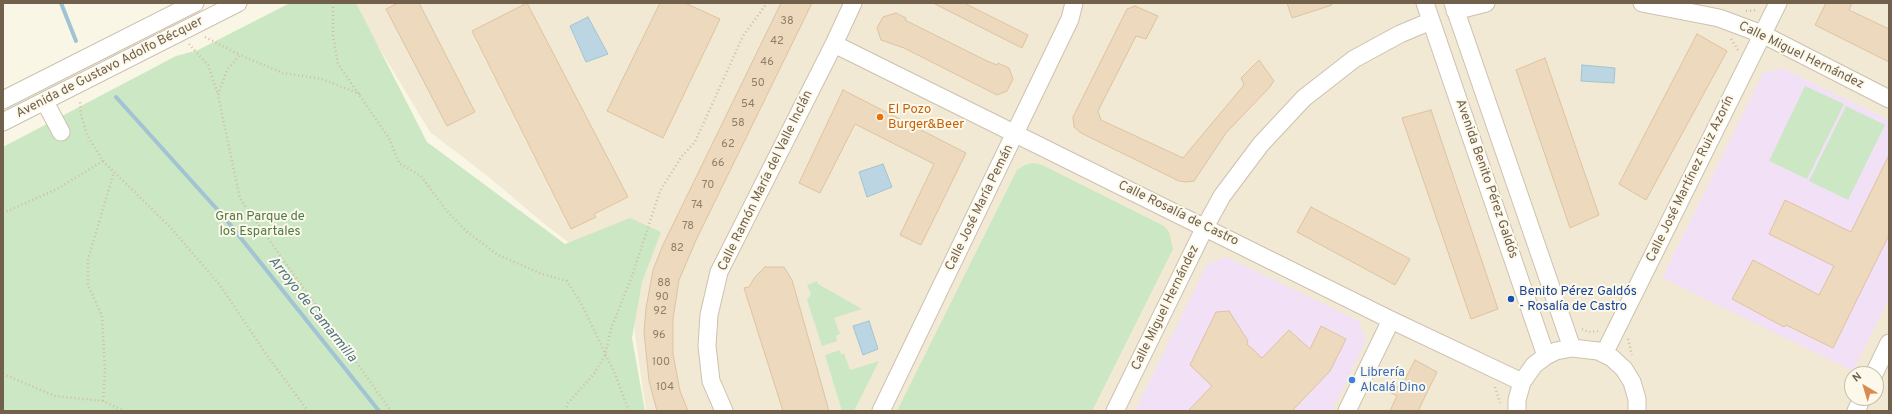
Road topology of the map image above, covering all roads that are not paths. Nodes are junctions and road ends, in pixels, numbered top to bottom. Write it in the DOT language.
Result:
graph roads {
  1 [pos="195,3"];
  2 [pos="238,3"];
  3 [pos="852,3"];
  4 [pos="1074,3"];
  5 [pos="1425,3"];
  6 [pos="1486,3"];
  7 [pos="1642,3"];
  8 [pos="1778,3"];
  9 [pos="1454,7"];
  10 [pos="1431,20"];
  11 [pos="1762,34"];
  12 [pos="834,44"];
  13 [pos="1889,99"];
  14 [pos="3,100"];
  15 [pos="45,102"];
  16 [pos="3,122"];
  17 [pos="61,132"];
  18 [pos="1015,135"];
  19 [pos="1205,227"];
  20 [pos="1391,320"];
  21 [pos="1889,343"];
  22 [pos="1572,348"];
  23 [pos="1604,354"];
  24 [pos="1546,356"];
  25 [pos="1878,366"];
  26 [pos="1522,382"];
  27 [pos="724,411"];
  28 [pos="881,411"];
  29 [pos="1115,411"];
  30 [pos="1347,411"];
  31 [pos="1517,411"];
  32 [pos="1637,411"];
  1 -- 14 [label="street, Avenida de Gustavo Adolfo Bécquer"];
  2 -- 15 [label="street, Avenida de Gustavo Adolfo Bécquer"];
  3 -- 12 [label="street, Calle Ramón María del Valle Inclán"];
  4 -- 18 [label="street, Calle José María Pemán"];
  5 -- 10 [label="street, Avenida Benito Pérez Galdós"];
  6 -- 9 [label="street"];
  7 -- 11 [label="street, Calle Miguel Hernández"];
  8 -- 11 [label="street, Calle José Martínez Ruiz Azorín"];
  9 -- 22 [label="street, Avenida Benito Pérez Galdós"];
  10 -- 19 [label="street, Calle Miguel Hernández"];
  10 -- 24 [label="street, Avenida Benito Pérez Galdós"];
  11 -- 13 [label="street, Calle Miguel Hernández"];
  11 -- 23 [label="street, Calle José Martínez Ruiz Azorín"];
  12 -- 18 [label="street, Calle Rosalía de Castro"];
  12 -- 27 [label="street, Calle Ramón María del Valle Inclán"];
  15 -- 16 [label="street, Avenida de Gustavo Adolfo Bécquer"];
  15 -- 17 [label="street"];
  18 -- 19 [label="street, Calle Rosalía de Castro"];
  18 -- 28 [label="street, Calle José María Pemán"];
  19 -- 20 [label="street, Calle Rosalía de Castro"];
  19 -- 29 [label="street, Calle Miguel Hernández"];
  20 -- 26 [label="street, Calle Rosalía de Castro"];
  20 -- 30 [label="street"];
  21 -- 25 [label="street"];
  22 -- 23 [label="street"];
  22 -- 24 [label="street"];
  23 -- 32 [label="street"];
  24 -- 26 [label="street"];
  26 -- 31 [label="street"];
}
